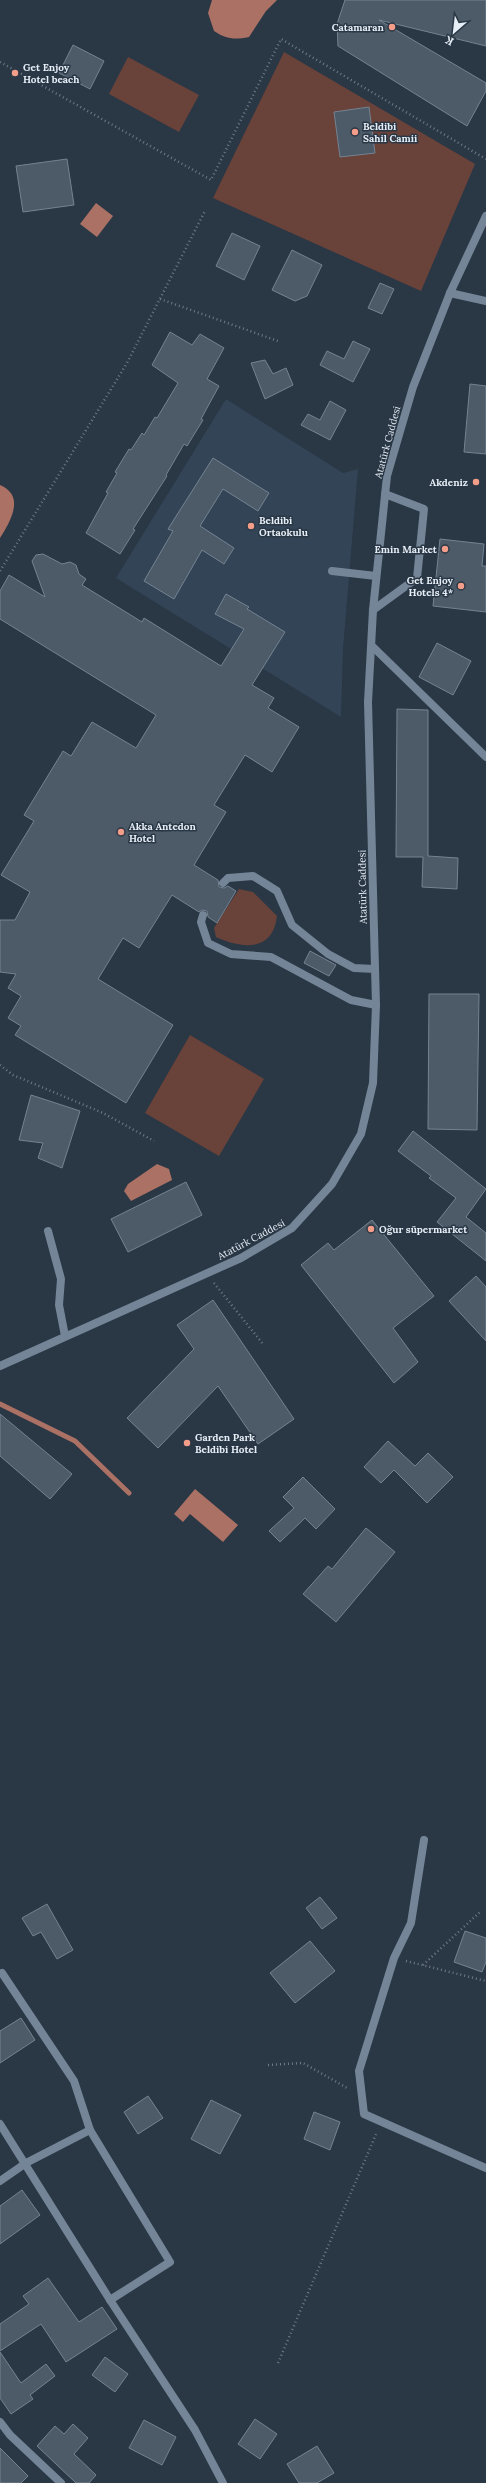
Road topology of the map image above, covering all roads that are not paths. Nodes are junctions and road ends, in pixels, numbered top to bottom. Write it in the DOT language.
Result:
graph roads {
  1 [pos="486,216"];
  2 [pos="450,293"];
  3 [pos="486,301"];
  4 [pos="385,494"];
  5 [pos="332,571"];
  6 [pos="376,576"];
  7 [pos="373,610"];
  8 [pos="372,646"];
  9 [pos="486,757"];
  10 [pos="223,883"];
  11 [pos="203,915"];
  12 [pos="374,969"];
  13 [pos="376,1005"];
  14 [pos="48,1231"];
  15 [pos="65,1336"];
  16 [pos="0,1366"];
  17 [pos="424,1840"];
  18 [pos="2,1973"];
  19 [pos="0,2124"];
  20 [pos="90,2130"];
  21 [pos="26,2163"];
  22 [pos="486,2168"];
  23 [pos="0,2181"];
  24 [pos="110,2300"];
  25 [pos="0,2422"];
  26 [pos="61,2483"];
  27 [pos="223,2483"];
  1 -- 2 [label="street, Atatürk Caddesi"];
  2 -- 3 [label="street"];
  2 -- 4 [label="street, Atatürk Caddesi"];
  4 -- 6 [label="street, Atatürk Caddesi"];
  4 -- 7 [label="street"];
  5 -- 6 [label="street"];
  6 -- 7 [label="street, Atatürk Caddesi"];
  7 -- 8 [label="street, Atatürk Caddesi"];
  8 -- 9 [label="street"];
  8 -- 12 [label="street, Atatürk Caddesi"];
  10 -- 12 [label="street"];
  11 -- 13 [label="street"];
  12 -- 13 [label="street, Atatürk Caddesi"];
  13 -- 15 [label="street, Atatürk Caddesi"];
  14 -- 15 [label="street"];
  15 -- 16 [label="street, Atatürk Caddesi"];
  17 -- 22 [label="street"];
  18 -- 20 [label="street"];
  19 -- 21 [label="street"];
  20 -- 21 [label="street"];
  20 -- 24 [label="street"];
  21 -- 23 [label="street"];
  21 -- 24 [label="street"];
  24 -- 27 [label="street"];
  25 -- 26 [label="street"];
}
